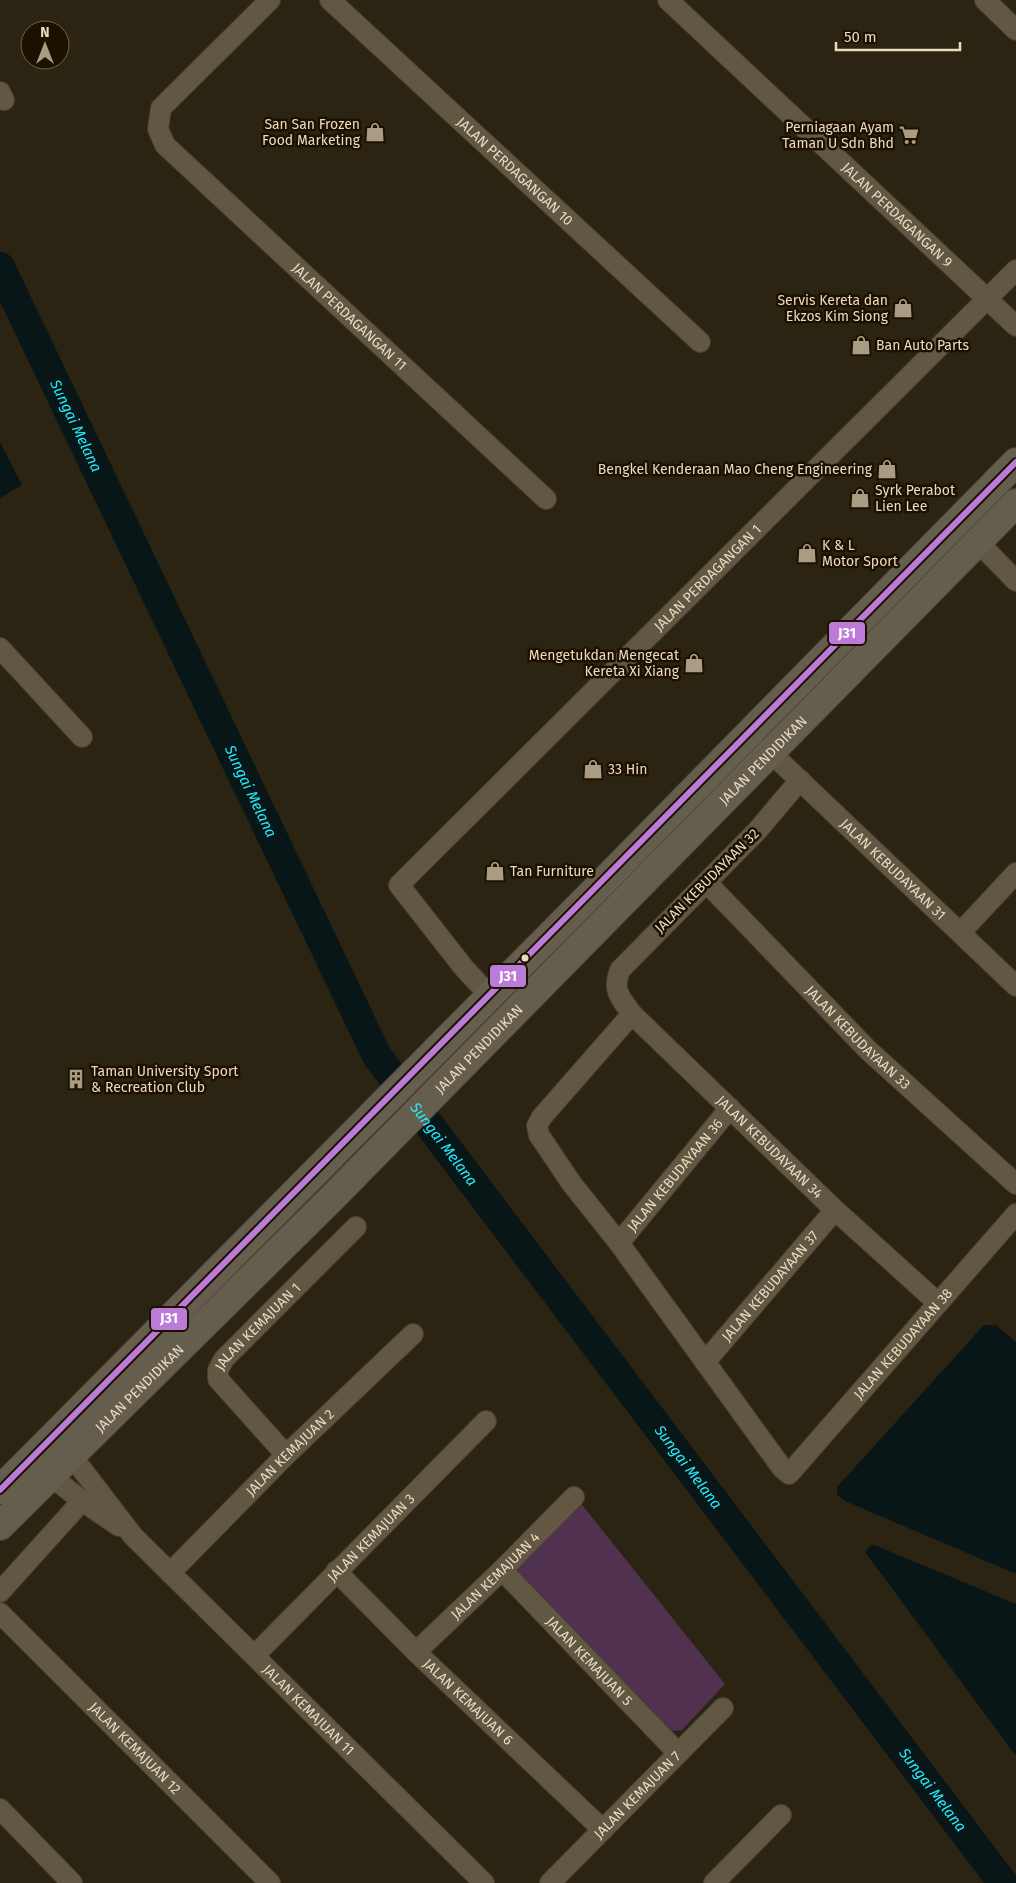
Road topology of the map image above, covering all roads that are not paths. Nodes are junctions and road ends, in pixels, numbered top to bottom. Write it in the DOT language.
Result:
graph roads {
  1 [pos="270,0"];
  2 [pos="330,0"];
  3 [pos="668,0"];
  4 [pos="985,0"];
  5 [pos="1016,30"];
  6 [pos="1016,270"];
  7 [pos="987,299"];
  8 [pos="1016,326"];
  9 [pos="700,342"];
  10 [pos="1016,462"];
  11 [pos="546,499"];
  12 [pos="1016,503"];
  13 [pos="977,541"];
  14 [pos="1016,581"];
  15 [pos="0,648"];
  16 [pos="82,737"];
  17 [pos="770,752"];
  18 [pos="800,780"];
  19 [pos="1016,873"];
  20 [pos="707,883"];
  21 [pos="961,932"];
  22 [pos="616,982"];
  23 [pos="1016,986"];
  24 [pos="490,996"];
  25 [pos="632,1014"];
  26 [pos="730,1108"];
  27 [pos="1016,1184"];
  28 [pos="835,1210"];
  29 [pos="1016,1214"];
  30 [pos="356,1227"];
  31 [pos="619,1242"];
  32 [pos="938,1303"];
  33 [pos="413,1334"];
  34 [pos="706,1362"];
  35 [pos="486,1421"];
  36 [pos="71,1455"];
  37 [pos="286,1455"];
  38 [pos="51,1476"];
  39 [pos="0,1490"];
  40 [pos="574,1497"];
  41 [pos="82,1501"];
  42 [pos="0,1526"];
  43 [pos="133,1536"];
  44 [pos="502,1570"];
  45 [pos="336,1571"];
  46 [pos="170,1573"];
  47 [pos="0,1592"];
  48 [pos="0,1613"];
  49 [pos="416,1652"];
  50 [pos="255,1655"];
  51 [pos="723,1708"];
  52 [pos="678,1753"];
  53 [pos="0,1809"];
  54 [pos="781,1815"];
  55 [pos="603,1830"];
  56 [pos="72,1883"];
  57 [pos="270,1883"];
  58 [pos="484,1883"];
  59 [pos="550,1883"];
  60 [pos="714,1883"];
  1 -- 11 [label="street, JALAN PERDAGANGAN 11"];
  2 -- 9 [label="street, JALAN PERDAGANGAN 10"];
  3 -- 7 [label="street, JALAN PERDAGANGAN 9"];
  4 -- 5 [label="street"];
  6 -- 7 [label="street, JALAN PERDAGANGAN 1"];
  7 -- 8 [label="street, JALAN PERDAGANGAN 9"];
  7 -- 24 [label="street, JALAN PERDAGANGAN 1"];
  10 -- 24 [label="main road, JALAN PENDIDIKAN"];
  12 -- 13 [label="main road, JALAN PENDIDIKAN"];
  13 -- 14 [label="street"];
  13 -- 17 [label="main road, JALAN PENDIDIKAN"];
  15 -- 16 [label="street"];
  17 -- 18 [label="street, JALAN KEBUDAYAAN 31"];
  17 -- 36 [label="main road, JALAN PENDIDIKAN"];
  18 -- 20 [label="street, JALAN KEBUDAYAAN 32"];
  18 -- 21 [label="street, JALAN KEBUDAYAAN 31"];
  19 -- 21 [label="street"];
  20 -- 22 [label="street, JALAN KEBUDAYAAN 32"];
  20 -- 27 [label="street, JALAN KEBUDAYAAN 33"];
  21 -- 23 [label="street, JALAN KEBUDAYAAN 31"];
  22 -- 25 [label="street, JALAN KEBUDAYAAN 34"];
  24 -- 39 [label="main road, JALAN PENDIDIKAN"];
  25 -- 26 [label="street, JALAN KEBUDAYAAN 34"];
  25 -- 31 [label="street"];
  26 -- 28 [label="street, JALAN KEBUDAYAAN 34"];
  26 -- 31 [label="street, JALAN KEBUDAYAAN 36"];
  28 -- 32 [label="street, JALAN KEBUDAYAAN 34"];
  28 -- 34 [label="street, JALAN KEBUDAYAAN 37"];
  29 -- 32 [label="street, JALAN KEBUDAYAAN 38"];
  30 -- 37 [label="street, JALAN KEMAJUAN 1"];
  31 -- 34 [label="street"];
  32 -- 34 [label="street, JALAN KEBUDAYAAN 38"];
  33 -- 37 [label="street, JALAN KEMAJUAN 2"];
  35 -- 45 [label="street, JALAN KEMAJUAN 3"];
  36 -- 38 [label="main road, JALAN PENDIDIKAN"];
  36 -- 43 [label="street, JALAN KEMAJUAN 11"];
  37 -- 46 [label="street, JALAN KEMAJUAN 2"];
  38 -- 41 [label="street, JALAN KEMAJUAN 11"];
  38 -- 42 [label="main road, JALAN PENDIDIKAN"];
  40 -- 44 [label="street, JALAN KEMAJUAN 4"];
  41 -- 43 [label="street, JALAN KEMAJUAN 11"];
  41 -- 47 [label="street"];
  43 -- 46 [label="street, JALAN KEMAJUAN 11"];
  44 -- 49 [label="street, JALAN KEMAJUAN 4"];
  44 -- 52 [label="street, JALAN KEMAJUAN 5"];
  45 -- 49 [label="street, JALAN KEMAJUAN 6"];
  45 -- 50 [label="street, JALAN KEMAJUAN 3"];
  46 -- 50 [label="street, JALAN KEMAJUAN 11"];
  48 -- 57 [label="street, JALAN KEMAJUAN 12"];
  49 -- 55 [label="street, JALAN KEMAJUAN 6"];
  50 -- 58 [label="street, JALAN KEMAJUAN 11"];
  51 -- 52 [label="street, JALAN KEMAJUAN 7"];
  52 -- 55 [label="street, JALAN KEMAJUAN 7"];
  53 -- 56 [label="street"];
  54 -- 60 [label="street"];
  55 -- 59 [label="street, JALAN KEMAJUAN 7"];
}
